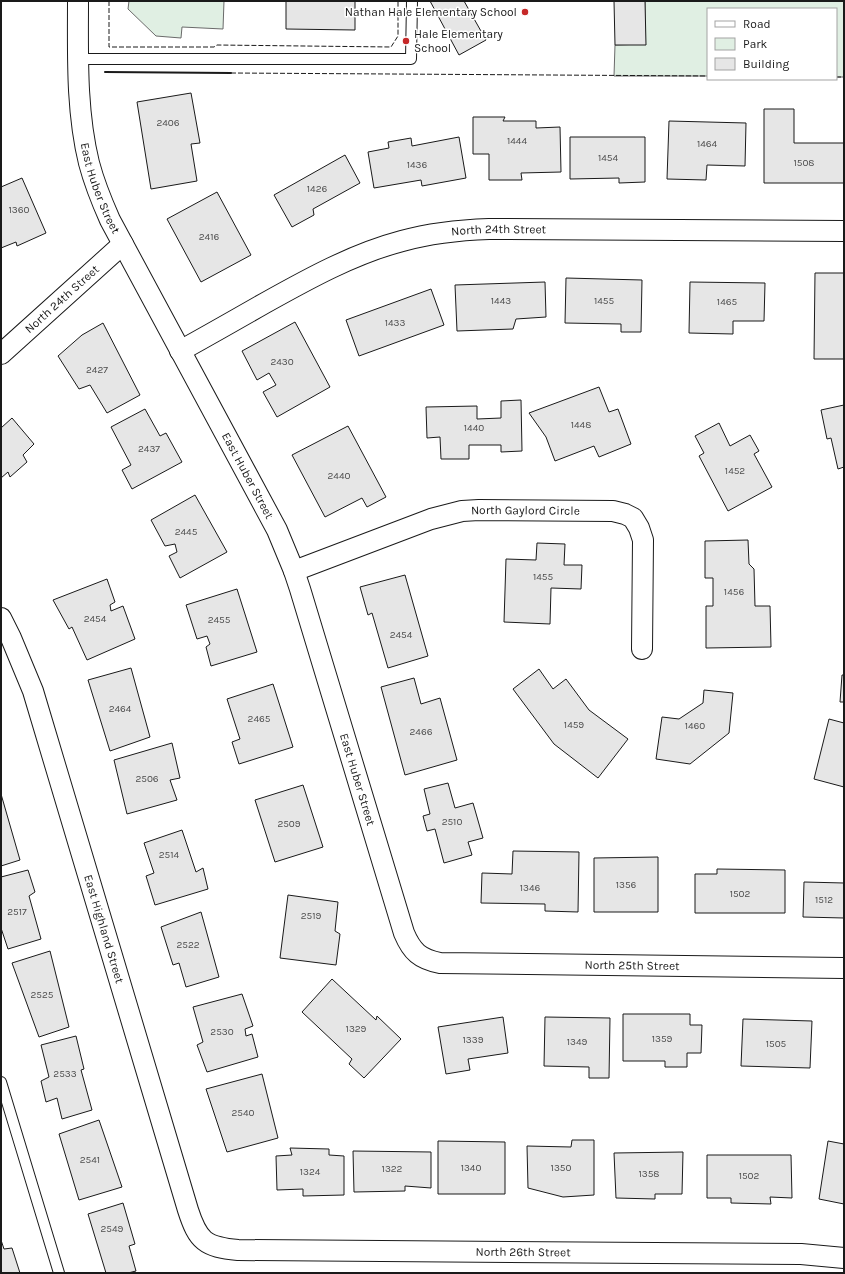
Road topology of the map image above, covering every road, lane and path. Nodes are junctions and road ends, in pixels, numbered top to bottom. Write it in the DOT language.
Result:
graph roads {
  1 [pos="78,1"];
  2 [pos="412,1"];
  3 [pos="78,59"];
  4 [pos="844,231"];
  5 [pos="123,244"];
  6 [pos="180,351"];
  7 [pos="1,354"];
  8 [pos="294,571"];
  9 [pos="1,618"];
  10 [pos="642,649"];
  11 [pos="421,957"];
  12 [pos="844,968"];
  13 [pos="1,1082"];
  14 [pos="204,1241"];
  15 [pos="844,1258"];
  16 [pos="59,1273"];
  1 -- 3 [label="street, East Huber Street"];
  2 -- 3 [label="lane"];
  3 -- 5 [label="street, East Huber Street"];
  4 -- 6 [label="street, North 24th Street"];
  5 -- 6 [label="street, East Huber Street"];
  5 -- 7 [label="street, North 24th Street"];
  6 -- 8 [label="street, East Huber Street"];
  8 -- 10 [label="street, North Gaylord Circle"];
  8 -- 11 [label="street, East Huber Street"];
  9 -- 14 [label="street, East Highland Street"];
  11 -- 12 [label="street, North 25th Street"];
  13 -- 16 [label="lane"];
  14 -- 15 [label="street, North 26th Street"];
}
